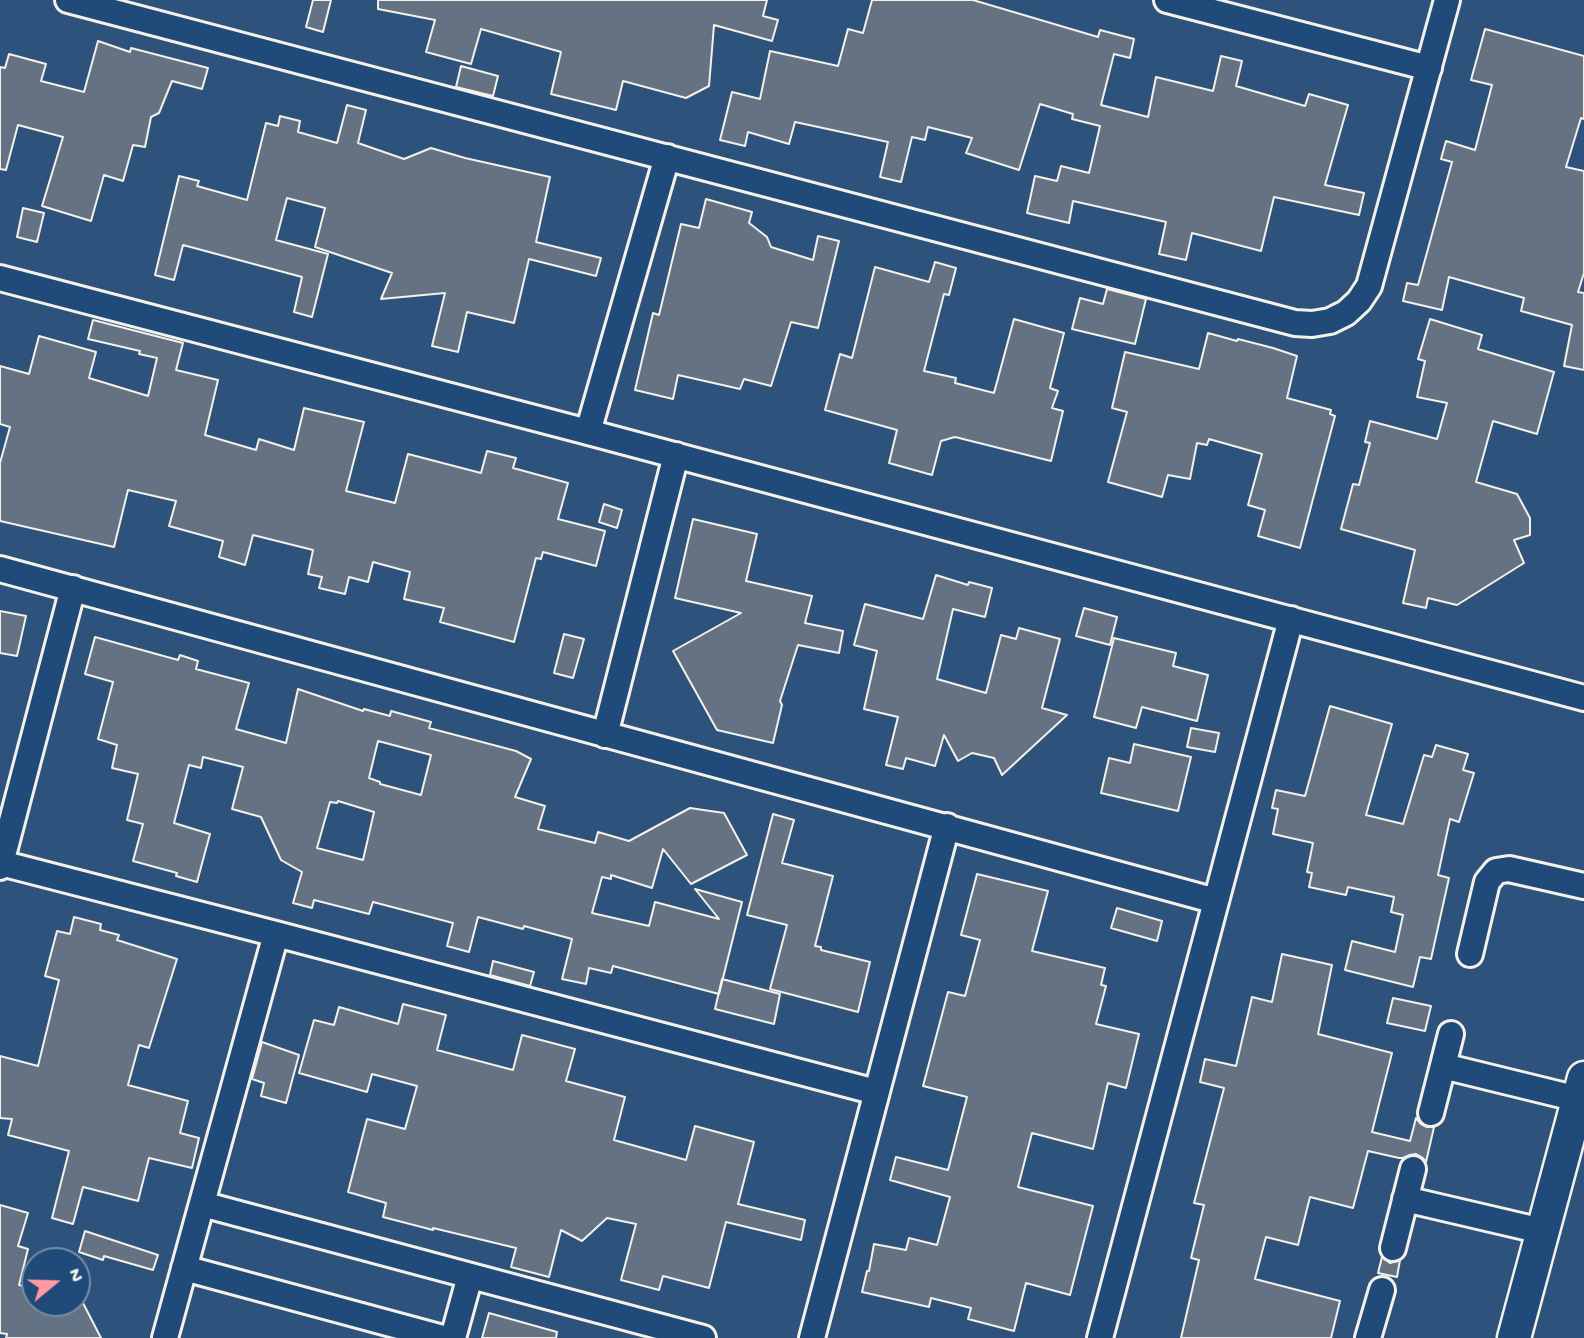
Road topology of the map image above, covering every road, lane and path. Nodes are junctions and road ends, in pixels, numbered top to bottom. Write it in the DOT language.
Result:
graph roads {
  1 [pos="68,0"];
  2 [pos="1167,0"];
  3 [pos="1447,0"];
  4 [pos="1429,68"];
  5 [pos="667,157"];
  6 [pos="0,278"];
  7 [pos="588,432"];
  8 [pos="676,455"];
  9 [pos="0,569"];
  10 [pos="73,588"];
  11 [pos="1291,619"];
  12 [pos="1584,698"];
  13 [pos="605,735"];
  14 [pos="947,826"];
  15 [pos="0,865"];
  16 [pos="1584,886"];
  17 [pos="1216,901"];
  18 [pos="276,933"];
  19 [pos="1470,954"];
  20 [pos="1451,1034"];
  21 [pos="1443,1066"];
  22 [pos="1581,1088"];
  23 [pos="876,1092"];
  24 [pos="1432,1113"];
  25 [pos="1413,1169"];
  26 [pos="1405,1199"];
  27 [pos="202,1204"];
  28 [pos="1542,1231"];
  29 [pos="1393,1248"];
  30 [pos="184,1268"];
  31 [pos="470,1276"];
  32 [pos="1382,1290"];
  33 [pos="165,1338"];
  34 [pos="443,1338"];
  35 [pos="453,1338"];
  36 [pos="703,1338"];
  37 [pos="812,1338"];
  38 [pos="1100,1338"];
  39 [pos="1368,1338"];
  40 [pos="1514,1338"];
  1 -- 5 [label="street"];
  2 -- 4 [label="street"];
  3 -- 4 [label="street"];
  4 -- 5 [label="street"];
  5 -- 7 [label="street"];
  6 -- 7 [label="street"];
  7 -- 8 [label="street"];
  8 -- 11 [label="street"];
  8 -- 13 [label="street"];
  9 -- 10 [label="street"];
  10 -- 13 [label="street"];
  10 -- 15 [label="street"];
  11 -- 12 [label="street"];
  11 -- 17 [label="street"];
  13 -- 14 [label="street"];
  14 -- 17 [label="street"];
  14 -- 23 [label="street"];
  15 -- 18 [label="street"];
  16 -- 19 [label="street"];
  17 -- 38 [label="street"];
  18 -- 23 [label="street"];
  18 -- 27 [label="street"];
  20 -- 21 [label="street"];
  21 -- 22 [label="street"];
  21 -- 24 [label="street"];
  22 -- 28 [label="main road"];
  23 -- 37 [label="street"];
  25 -- 26 [label="street"];
  26 -- 28 [label="street"];
  26 -- 29 [label="street"];
  27 -- 30 [label="street"];
  27 -- 31 [label="street"];
  28 -- 40 [label="main road"];
  30 -- 33 [label="street"];
  30 -- 34 [label="street"];
  31 -- 35 [label="street"];
  31 -- 36 [label="street"];
  32 -- 39 [label="street"];
}
